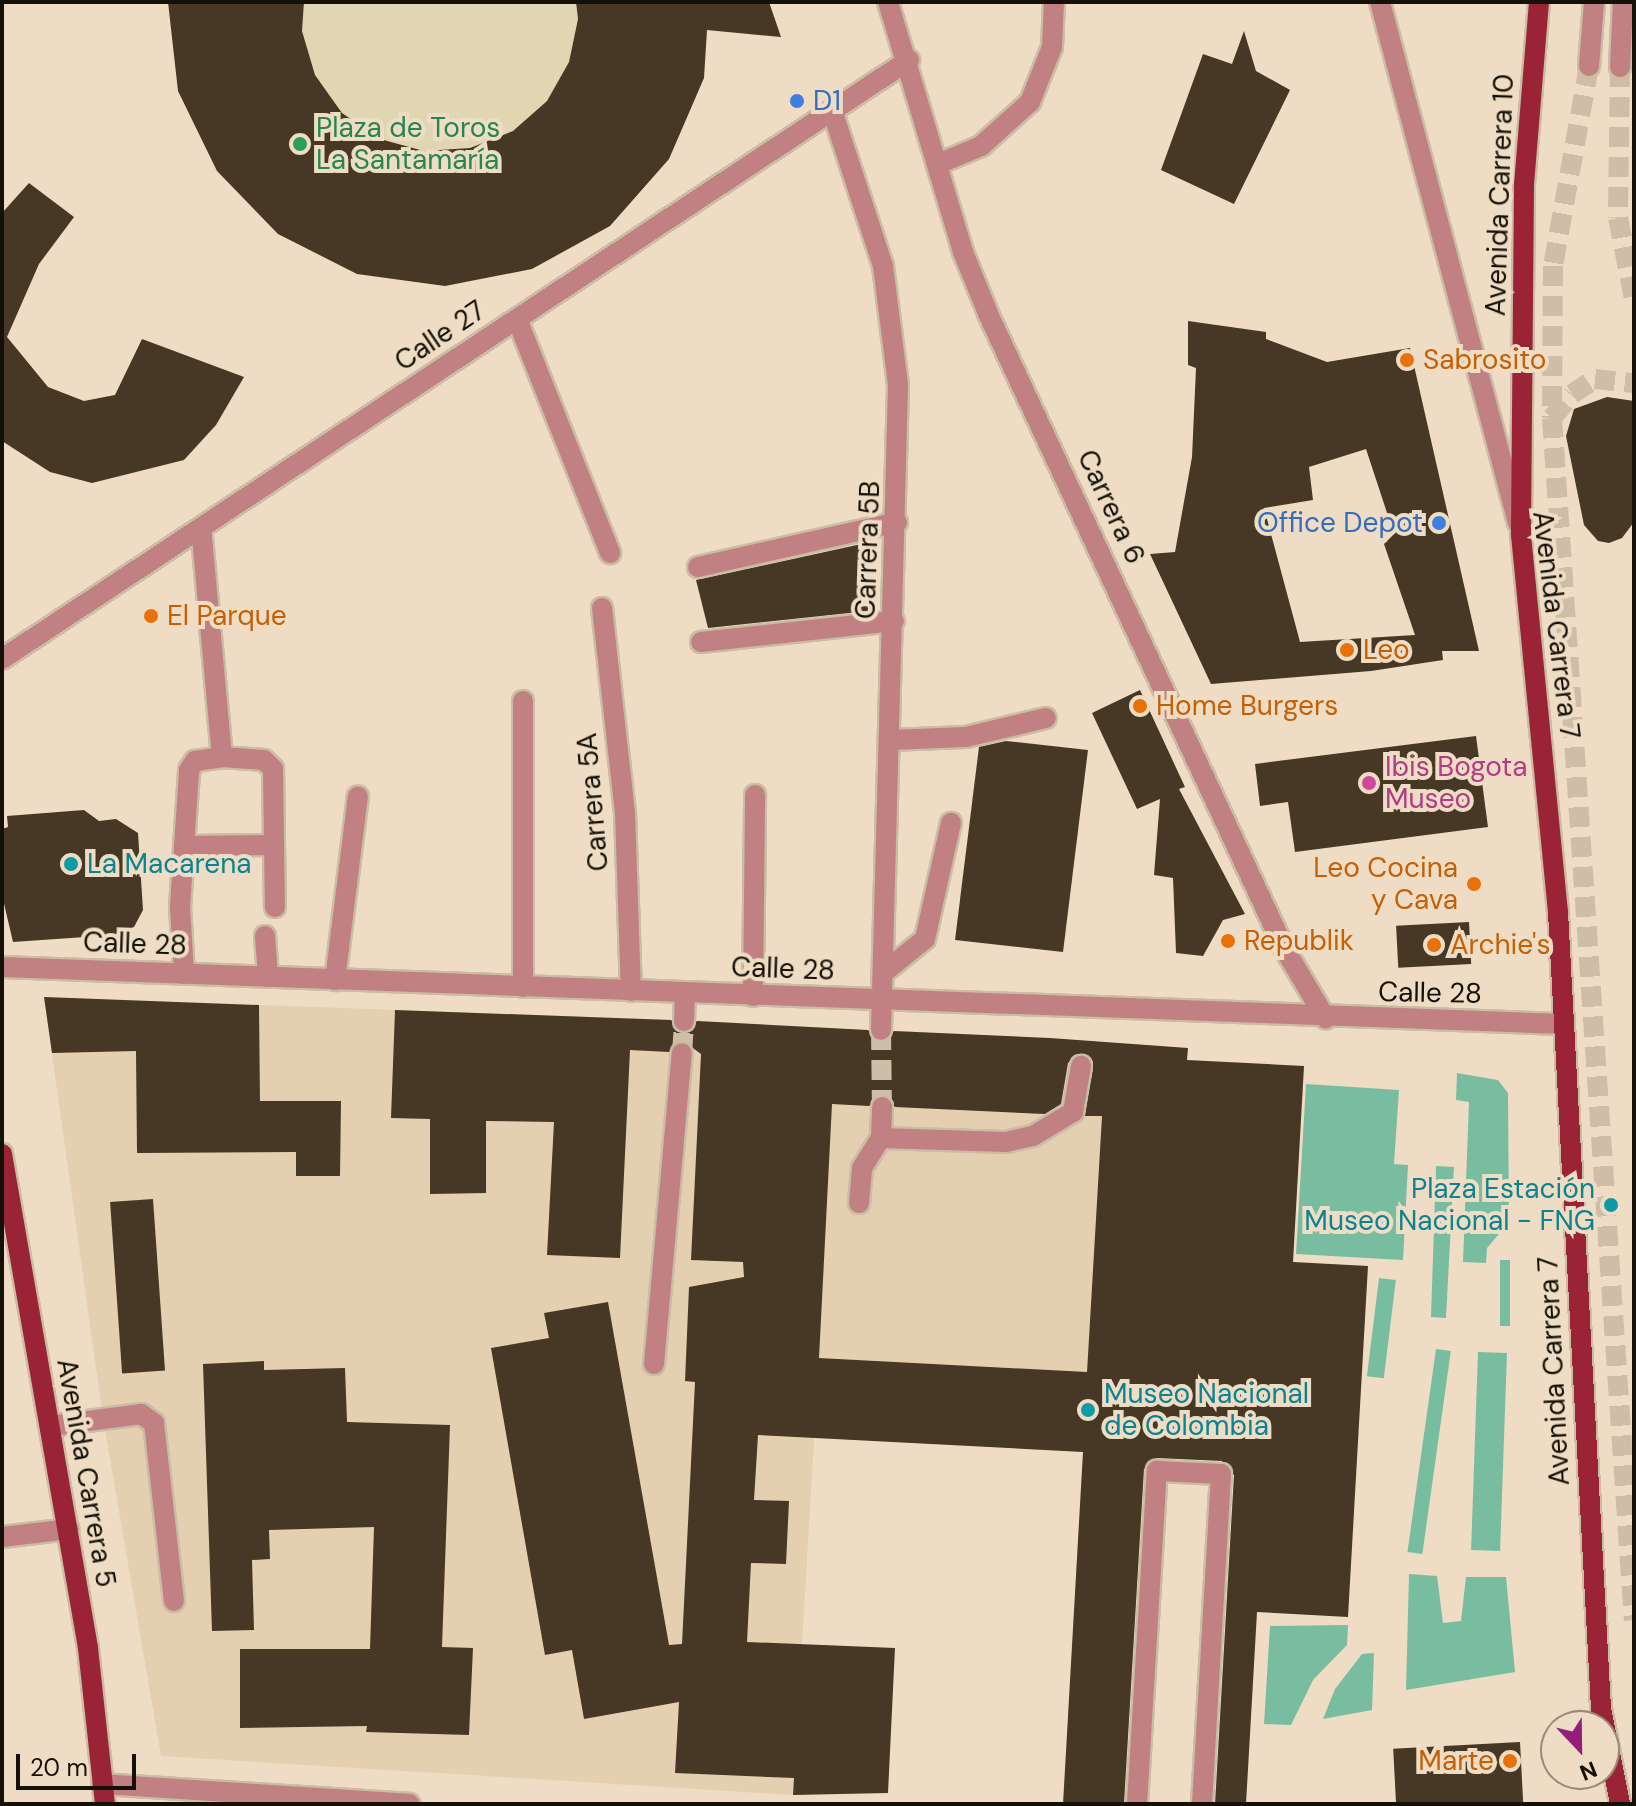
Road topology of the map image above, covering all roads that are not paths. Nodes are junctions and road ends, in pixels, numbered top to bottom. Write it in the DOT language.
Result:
graph roads {
  1 [pos="888,2"];
  2 [pos="1054,2"];
  3 [pos="1380,2"];
  4 [pos="1539,2"];
  5 [pos="1594,2"];
  6 [pos="1623,2"];
  7 [pos="909,60"];
  8 [pos="1589,66"];
  9 [pos="1620,67"];
  10 [pos="832,110"];
  11 [pos="938,164"];
  12 [pos="517,319"];
  13 [pos="897,522"];
  14 [pos="201,528"];
  15 [pos="1521,535"];
  16 [pos="610,553"];
  17 [pos="698,567"];
  18 [pos="602,608"];
  19 [pos="894,621"];
  20 [pos="701,642"];
  21 [pos="2,659"];
  22 [pos="523,701"];
  23 [pos="1046,718"];
  24 [pos="890,740"];
  25 [pos="222,757"];
  26 [pos="755,795"];
  27 [pos="358,796"];
  28 [pos="951,823"];
  29 [pos="273,845"];
  30 [pos="184,846"];
  31 [pos="275,907"];
  32 [pos="265,936"];
  33 [pos="2,967"];
  34 [pos="883,973"];
  35 [pos="184,974"];
  36 [pos="268,977"];
  37 [pos="335,980"];
  38 [pos="523,987"];
  39 [pos="631,991"];
  40 [pos="685,994"];
  41 [pos="753,996"];
  42 [pos="882,1001"];
  43 [pos="1326,1019"];
  44 [pos="684,1021"];
  45 [pos="1561,1024"];
  46 [pos="881,1030"];
  47 [pos="682,1053"];
  48 [pos="1081,1066"];
  49 [pos="882,1107"];
  50 [pos="881,1138"];
  51 [pos="2,1154"];
  52 [pos="859,1203"];
  53 [pos="654,1364"];
  54 [pos="50,1426"];
  55 [pos="69,1529"];
  56 [pos="2,1537"];
  57 [pos="174,1601"];
  58 [pos="1600,1701"];
  59 [pos="1601,1710"];
  60 [pos="104,1794"];
  61 [pos="409,1804"];
  62 [pos="1137,1804"];
  63 [pos="1202,1804"];
  64 [pos="1620,1804"];
  1 -- 7 [label="street, Carrera 6"];
  2 -- 11 [label="street"];
  3 -- 15 [label="street, Avenida Carrera 7"];
  4 -- 15 [label="main road, Avenida Carrera 10"];
  5 -- 8 [label="street"];
  6 -- 9 [label="street"];
  7 -- 10 [label="street, Calle 27"];
  7 -- 11 [label="street, Carrera 6"];
  10 -- 12 [label="street, Calle 27"];
  10 -- 13 [label="street, Carrera 5B"];
  11 -- 43 [label="street, Carrera 6"];
  12 -- 14 [label="street, Calle 27"];
  12 -- 16 [label="street"];
  13 -- 17 [label="street"];
  13 -- 19 [label="street, Carrera 5B"];
  14 -- 21 [label="street, Calle 27"];
  14 -- 25 [label="street"];
  15 -- 45 [label="main road, Avenida Carrera 7"];
  18 -- 39 [label="street, Carrera 5A"];
  19 -- 20 [label="street"];
  19 -- 24 [label="street, Carrera 5B"];
  22 -- 38 [label="street"];
  23 -- 24 [label="street"];
  24 -- 34 [label="street, Carrera 5B"];
  25 -- 29 [label="street"];
  25 -- 30 [label="street"];
  26 -- 41 [label="street"];
  27 -- 37 [label="street"];
  28 -- 34 [label="street"];
  29 -- 30 [label="street"];
  29 -- 31 [label="street"];
  30 -- 35 [label="street"];
  32 -- 36 [label="street"];
  33 -- 35 [label="street, Calle 28"];
  34 -- 42 [label="street, Carrera 5B"];
  35 -- 36 [label="street, Calle 28"];
  36 -- 37 [label="street, Calle 28"];
  37 -- 38 [label="street, Calle 28"];
  38 -- 39 [label="street, Calle 28"];
  39 -- 40 [label="street, Calle 28"];
  40 -- 41 [label="street, Calle 28"];
  40 -- 44 [label="street"];
  41 -- 42 [label="street, Calle 28"];
  42 -- 43 [label="street, Calle 28"];
  42 -- 46 [label="street, Carrera 5B"];
  43 -- 45 [label="street, Calle 28"];
  45 -- 58 [label="main road, Avenida Carrera 7"];
  47 -- 53 [label="street"];
  48 -- 50 [label="street"];
  49 -- 50 [label="street"];
  50 -- 52 [label="street"];
  51 -- 54 [label="main road, Avenida Carrera 5"];
  54 -- 55 [label="main road, Avenida Carrera 5"];
  54 -- 57 [label="street"];
  55 -- 56 [label="street"];
  55 -- 60 [label="main road, Avenida Carrera 5"];
  58 -- 59 [label="main road, Avenida Carrera 7"];
  58 -- 64 [label="main road, Avenida Carrera 7"];
  60 -- 61 [label="street"];
  62 -- 63 [label="street"];
}
